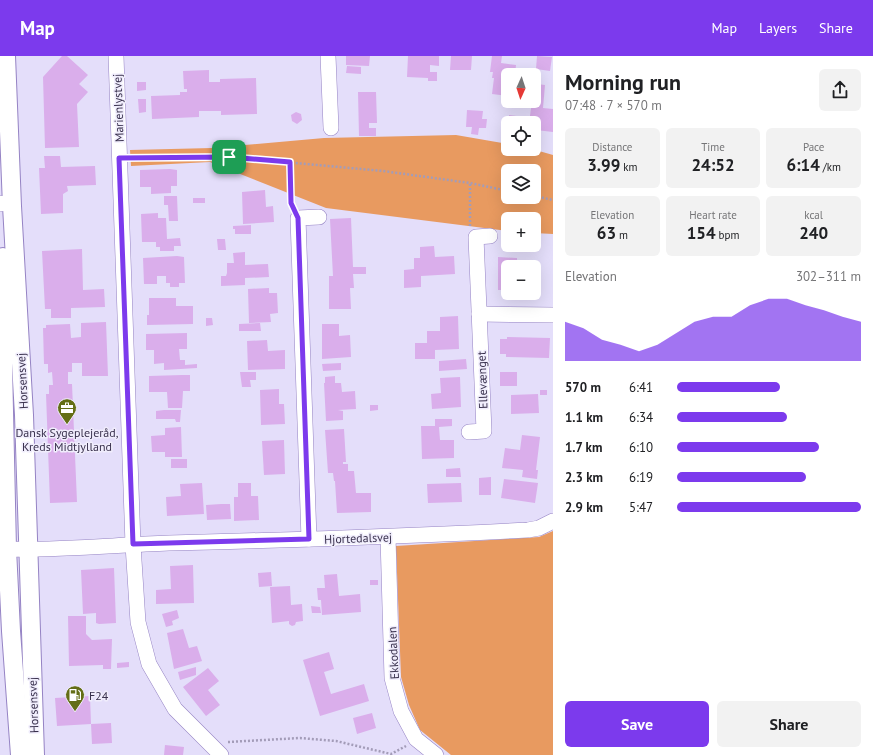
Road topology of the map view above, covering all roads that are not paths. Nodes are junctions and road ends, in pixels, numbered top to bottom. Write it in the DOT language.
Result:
graph roads {
  1 [pos="6,56"];
  2 [pos="116,56"];
  3 [pos="328,56"];
  4 [pos="331,128"];
  5 [pos="0,152"];
  6 [pos="0,204"];
  7 [pos="319,217"];
  8 [pos="483,237"];
  9 [pos="479,314"];
  10 [pos="553,315"];
  11 [pos="469,432"];
  12 [pos="553,521"];
  13 [pos="388,537"];
  14 [pos="309,539"];
  15 [pos="133,544"];
  16 [pos="13,549"];
  17 [pos="20,755"];
  18 [pos="35,755"];
  19 [pos="221,755"];
  20 [pos="436,755"];
  1 -- 16 [label="main road, Horsensvej"];
  2 -- 15 [label="street, Marienlystvej"];
  3 -- 4 [label="street"];
  5 -- 6 [label="main road, Horsensvej"];
  6 -- 16 [label="main road, Horsensvej"];
  7 -- 14 [label="street"];
  8 -- 9 [label="street, Ellevænget"];
  9 -- 10 [label="street"];
  9 -- 11 [label="street, Ellevænget"];
  12 -- 13 [label="street, Hjortedalsvej"];
  13 -- 14 [label="street, Hjortedalsvej"];
  13 -- 20 [label="street, Ekkodalen"];
  14 -- 15 [label="street, Hjortedalsvej"];
  15 -- 16 [label="street, Hjortedalsvej"];
  15 -- 19 [label="street, Marienlystvej"];
  16 -- 17 [label="main road, Horsensvej"];
  16 -- 18 [label="main road, Horsensvej"];
}
